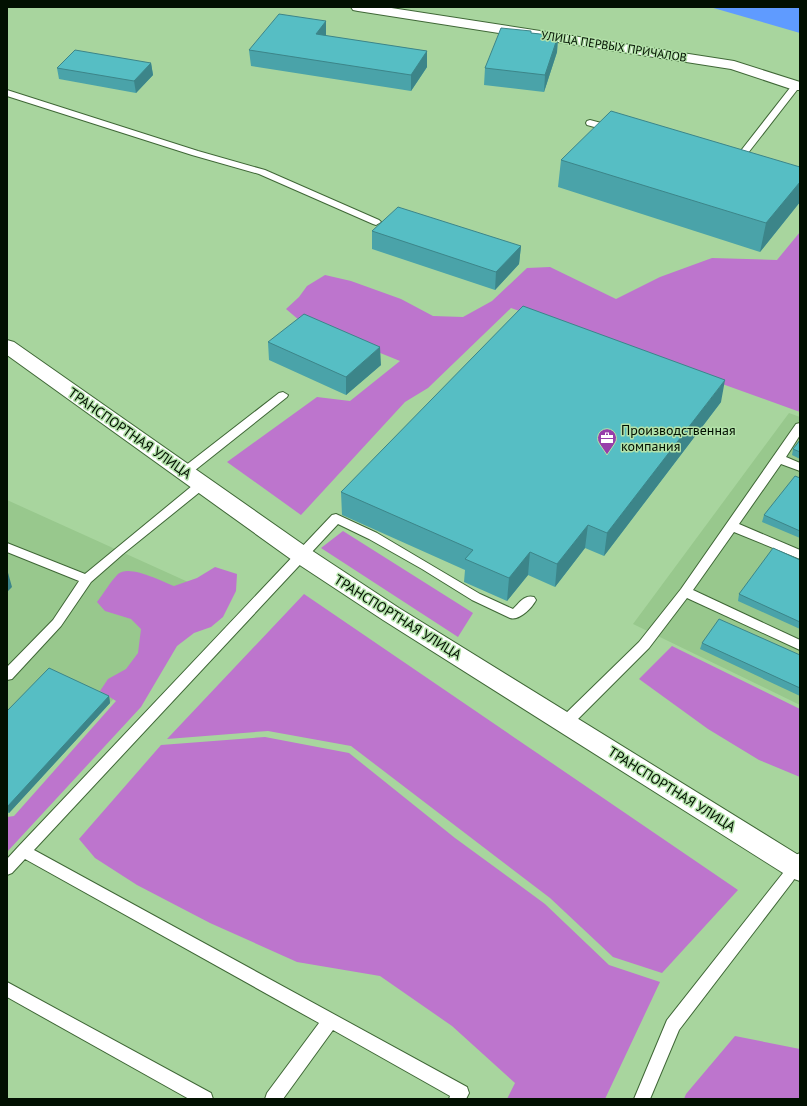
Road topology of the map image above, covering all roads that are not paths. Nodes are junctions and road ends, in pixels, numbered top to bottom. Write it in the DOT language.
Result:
graph roads {
  1 [pos="358,7"];
  2 [pos="798,87"];
  3 [pos="7,93"];
  4 [pos="590,123"];
  5 [pos="619,130"];
  6 [pos="723,156"];
  7 [pos="376,222"];
  8 [pos="7,346"];
  9 [pos="283,396"];
  10 [pos="800,427"];
  11 [pos="779,459"];
  12 [pos="800,467"];
  13 [pos="185,472"];
  14 [pos="202,484"];
  15 [pos="732,526"];
  16 [pos="7,547"];
  17 [pos="300,554"];
  18 [pos="800,556"];
  19 [pos="87,578"];
  20 [pos="685,592"];
  21 [pos="530,600"];
  22 [pos="800,645"];
  23 [pos="7,675"];
  24 [pos="566,722"];
  25 [pos="23,851"];
  26 [pos="798,865"];
  27 [pos="7,869"];
  28 [pos="7,989"];
  29 [pos="330,1021"];
  30 [pos="205,1099"];
  31 [pos="273,1099"];
  32 [pos="457,1099"];
  33 [pos="642,1099"];
  1 -- 2 [label="street, УЛИЦА ПЕРВЫХ ПРИЧАЛОВ"];
  2 -- 6 [label="lane"];
  3 -- 7 [label="lane"];
  4 -- 5 [label="lane"];
  8 -- 13 [label="street, ТРАНСПОРТНАЯ УЛИЦА"];
  9 -- 13 [label="lane"];
  10 -- 11 [label="lane"];
  11 -- 12 [label="lane"];
  11 -- 15 [label="lane"];
  13 -- 14 [label="street, ТРАНСПОРТНАЯ УЛИЦА"];
  14 -- 17 [label="street, ТРАНСПОРТНАЯ УЛИЦА"];
  14 -- 19 [label="lane"];
  15 -- 18 [label="lane"];
  15 -- 20 [label="lane"];
  16 -- 19 [label="lane"];
  17 -- 21 [label="lane"];
  17 -- 24 [label="street, ТРАНСПОРТНАЯ УЛИЦА"];
  17 -- 25 [label="lane"];
  19 -- 23 [label="lane"];
  20 -- 22 [label="lane"];
  20 -- 24 [label="lane"];
  24 -- 26 [label="street, ТРАНСПОРТНАЯ УЛИЦА"];
  25 -- 27 [label="lane"];
  25 -- 29 [label="lane"];
  26 -- 33 [label="lane"];
  28 -- 30 [label="lane"];
  29 -- 31 [label="lane"];
  29 -- 32 [label="lane"];
}
